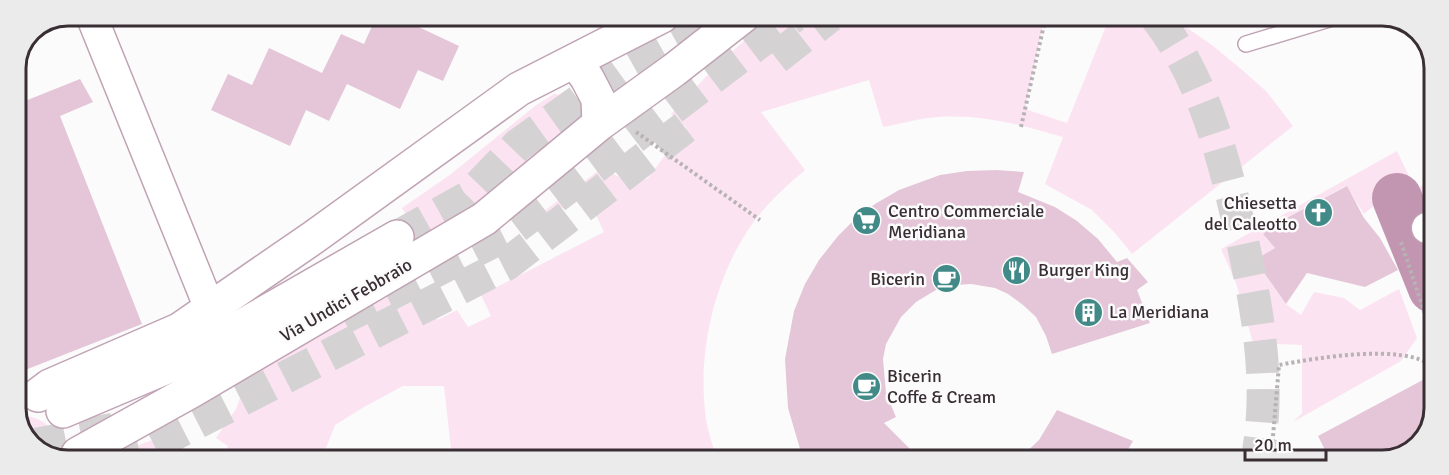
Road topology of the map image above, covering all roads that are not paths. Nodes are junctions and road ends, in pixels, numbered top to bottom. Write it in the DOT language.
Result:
graph roads {
  1 [pos="95,25"];
  2 [pos="645,25"];
  3 [pos="732,25"];
  4 [pos="1309,25"];
  5 [pos="1246,44"];
  6 [pos="574,62"];
  7 [pos="599,124"];
  8 [pos="398,237"];
  9 [pos="210,309"];
  10 [pos="39,400"];
  11 [pos="77,450"];
  12 [pos="88,450"];
  1 -- 9 [label="street"];
  2 -- 6 [label="main road"];
  3 -- 7 [label="main road, Via Undici Febbraio"];
  4 -- 5 [label="lane"];
  6 -- 7 [label="main road"];
  6 -- 9 [label="main road"];
  7 -- 12 [label="main road, Via Undici Febbraio"];
  8 -- 10 [label="main road"];
  9 -- 10 [label="main road"];
  10 -- 11 [label="main road, Via Undici Febbraio"];
}
